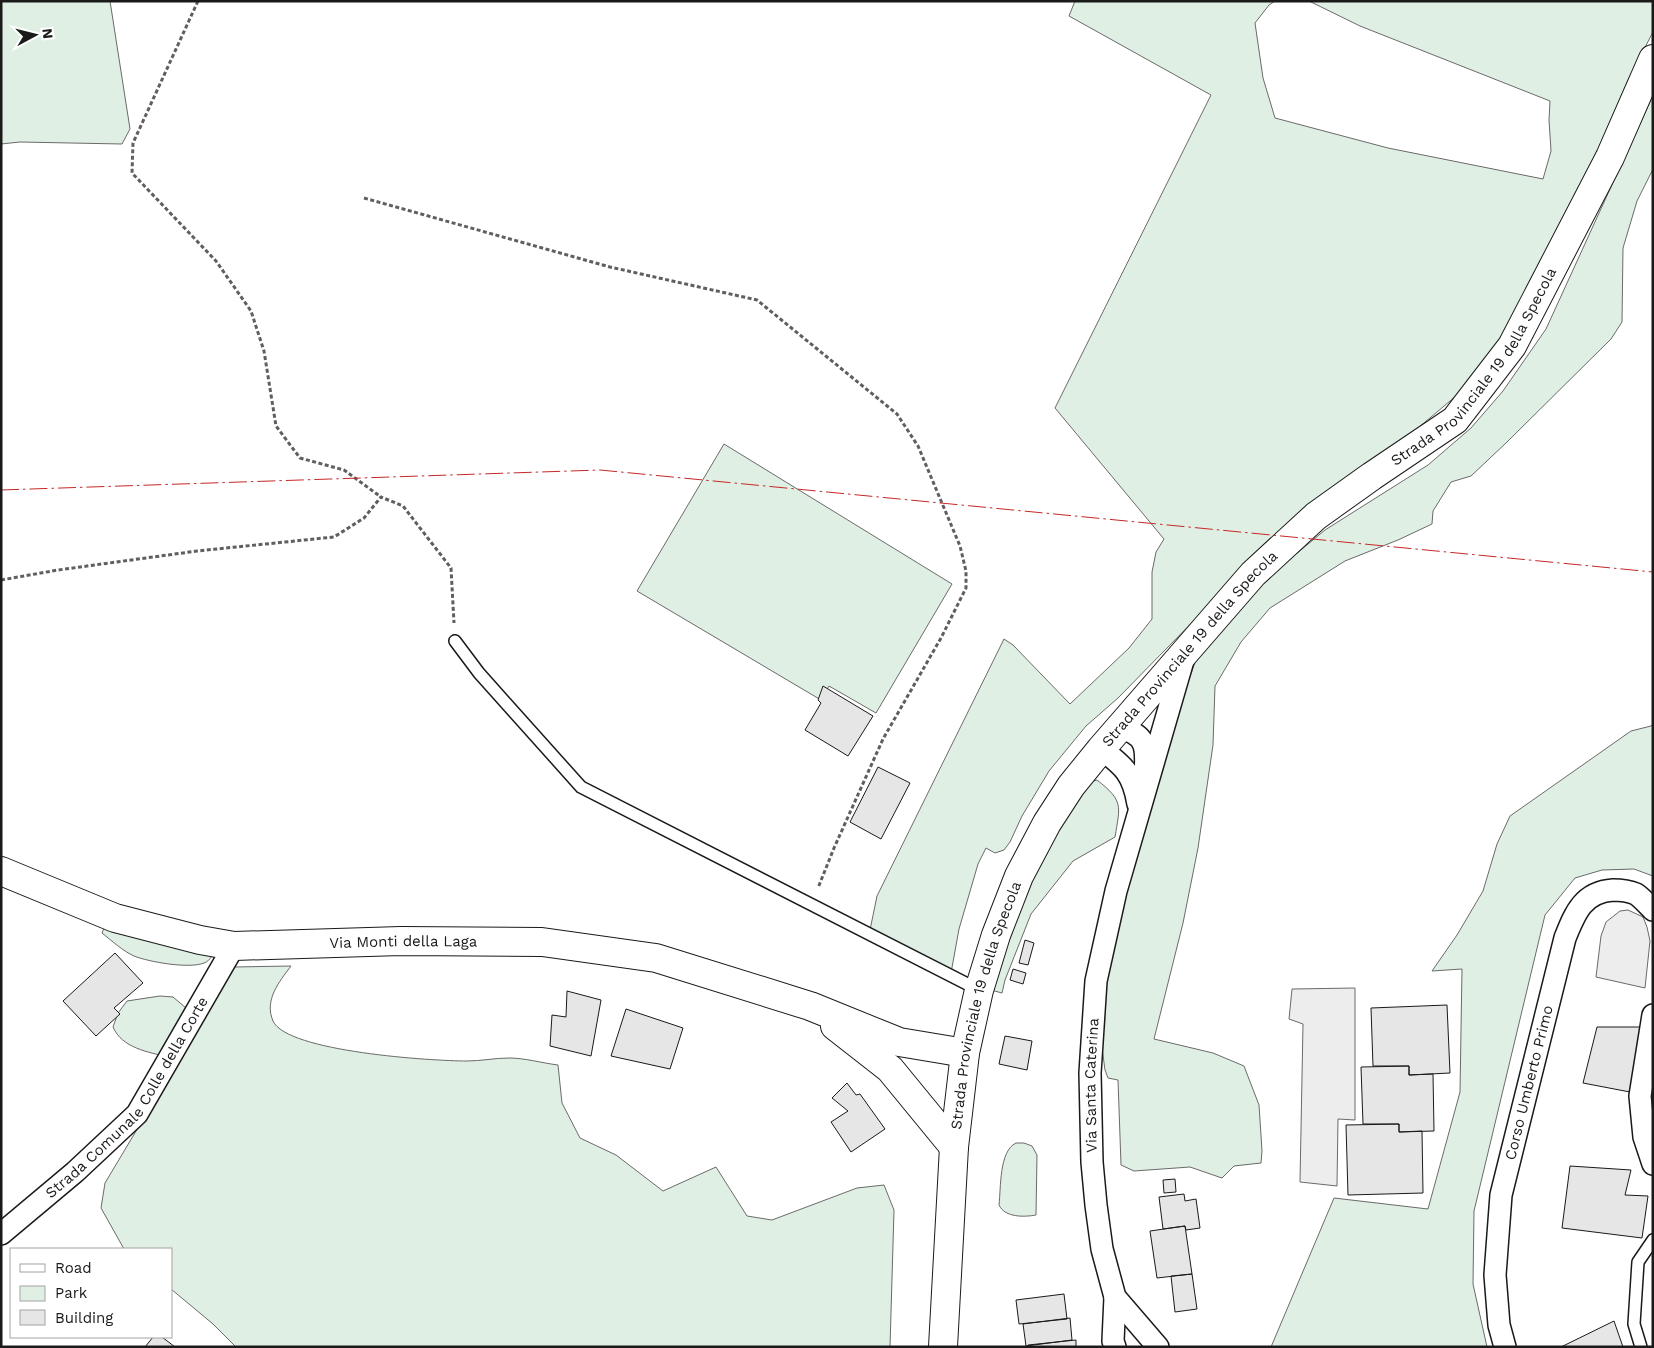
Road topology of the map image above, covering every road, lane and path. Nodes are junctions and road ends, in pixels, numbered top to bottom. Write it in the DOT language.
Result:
graph roads {
  1 [pos="198,1"];
  2 [pos="1653,59"];
  3 [pos="364,198"];
  4 [pos="381,498"];
  5 [pos="1,580"];
  6 [pos="455,642"];
  7 [pos="1185,654"];
  8 [pos="1119,728"];
  9 [pos="1100,749"];
  10 [pos="1140,811"];
  11 [pos="1,871"];
  12 [pos="811,905"];
  13 [pos="1653,910"];
  14 [pos="234,946"];
  15 [pos="979,990"];
  16 [pos="810,1006"];
  17 [pos="1653,1015"];
  18 [pos="965,1053"];
  19 [pos="954,1146"];
  20 [pos="1653,1164"];
  21 [pos="1,1234"];
  22 [pos="1653,1240"];
  23 [pos="1115,1297"];
  24 [pos="943,1347"];
  25 [pos="1115,1347"];
  26 [pos="1158,1347"];
  27 [pos="1505,1347"];
  28 [pos="1641,1347"];
  1 -- 4 [label="path"];
  2 -- 7 [label="main road, Strada Provinciale 19 della Specola"];
  3 -- 12 [label="path"];
  4 -- 5 [label="path"];
  4 -- 6 [label="path"];
  6 -- 12 [label="lane"];
  7 -- 8 [label="main road, Strada Provinciale 19 della Specola"];
  7 -- 10 [label="street, Via Santa Caterina"];
  8 -- 9 [label="main road, Strada Provinciale 19 della Specola"];
  8 -- 10 [label="street, Via Santa Caterina"];
  9 -- 10 [label="street, Via Santa Caterina"];
  9 -- 15 [label="main road, Strada Provinciale 19 della Specola"];
  10 -- 23 [label="street, Via Santa Caterina"];
  11 -- 14 [label="main road, Via Monti della Laga"];
  12 -- 15 [label="lane"];
  13 -- 27 [label="street, Corso Umberto Primo"];
  14 -- 16 [label="main road, Via Monti della Laga"];
  14 -- 21 [label="street, Strada Comunale Colle della Corte"];
  15 -- 18 [label="main road, Strada Provinciale 19 della Specola"];
  16 -- 18 [label="main road, Via Monti della Laga"];
  16 -- 19 [label="main road, Via Monti della Laga"];
  17 -- 20 [label="street"];
  18 -- 19 [label="main road, Strada Provinciale 19 della Specola"];
  19 -- 24 [label="main road, Strada Provinciale 19 della Specola"];
  22 -- 28 [label="lane"];
  23 -- 25 [label="street"];
  23 -- 26 [label="street, Via Santa Caterina"];
}
